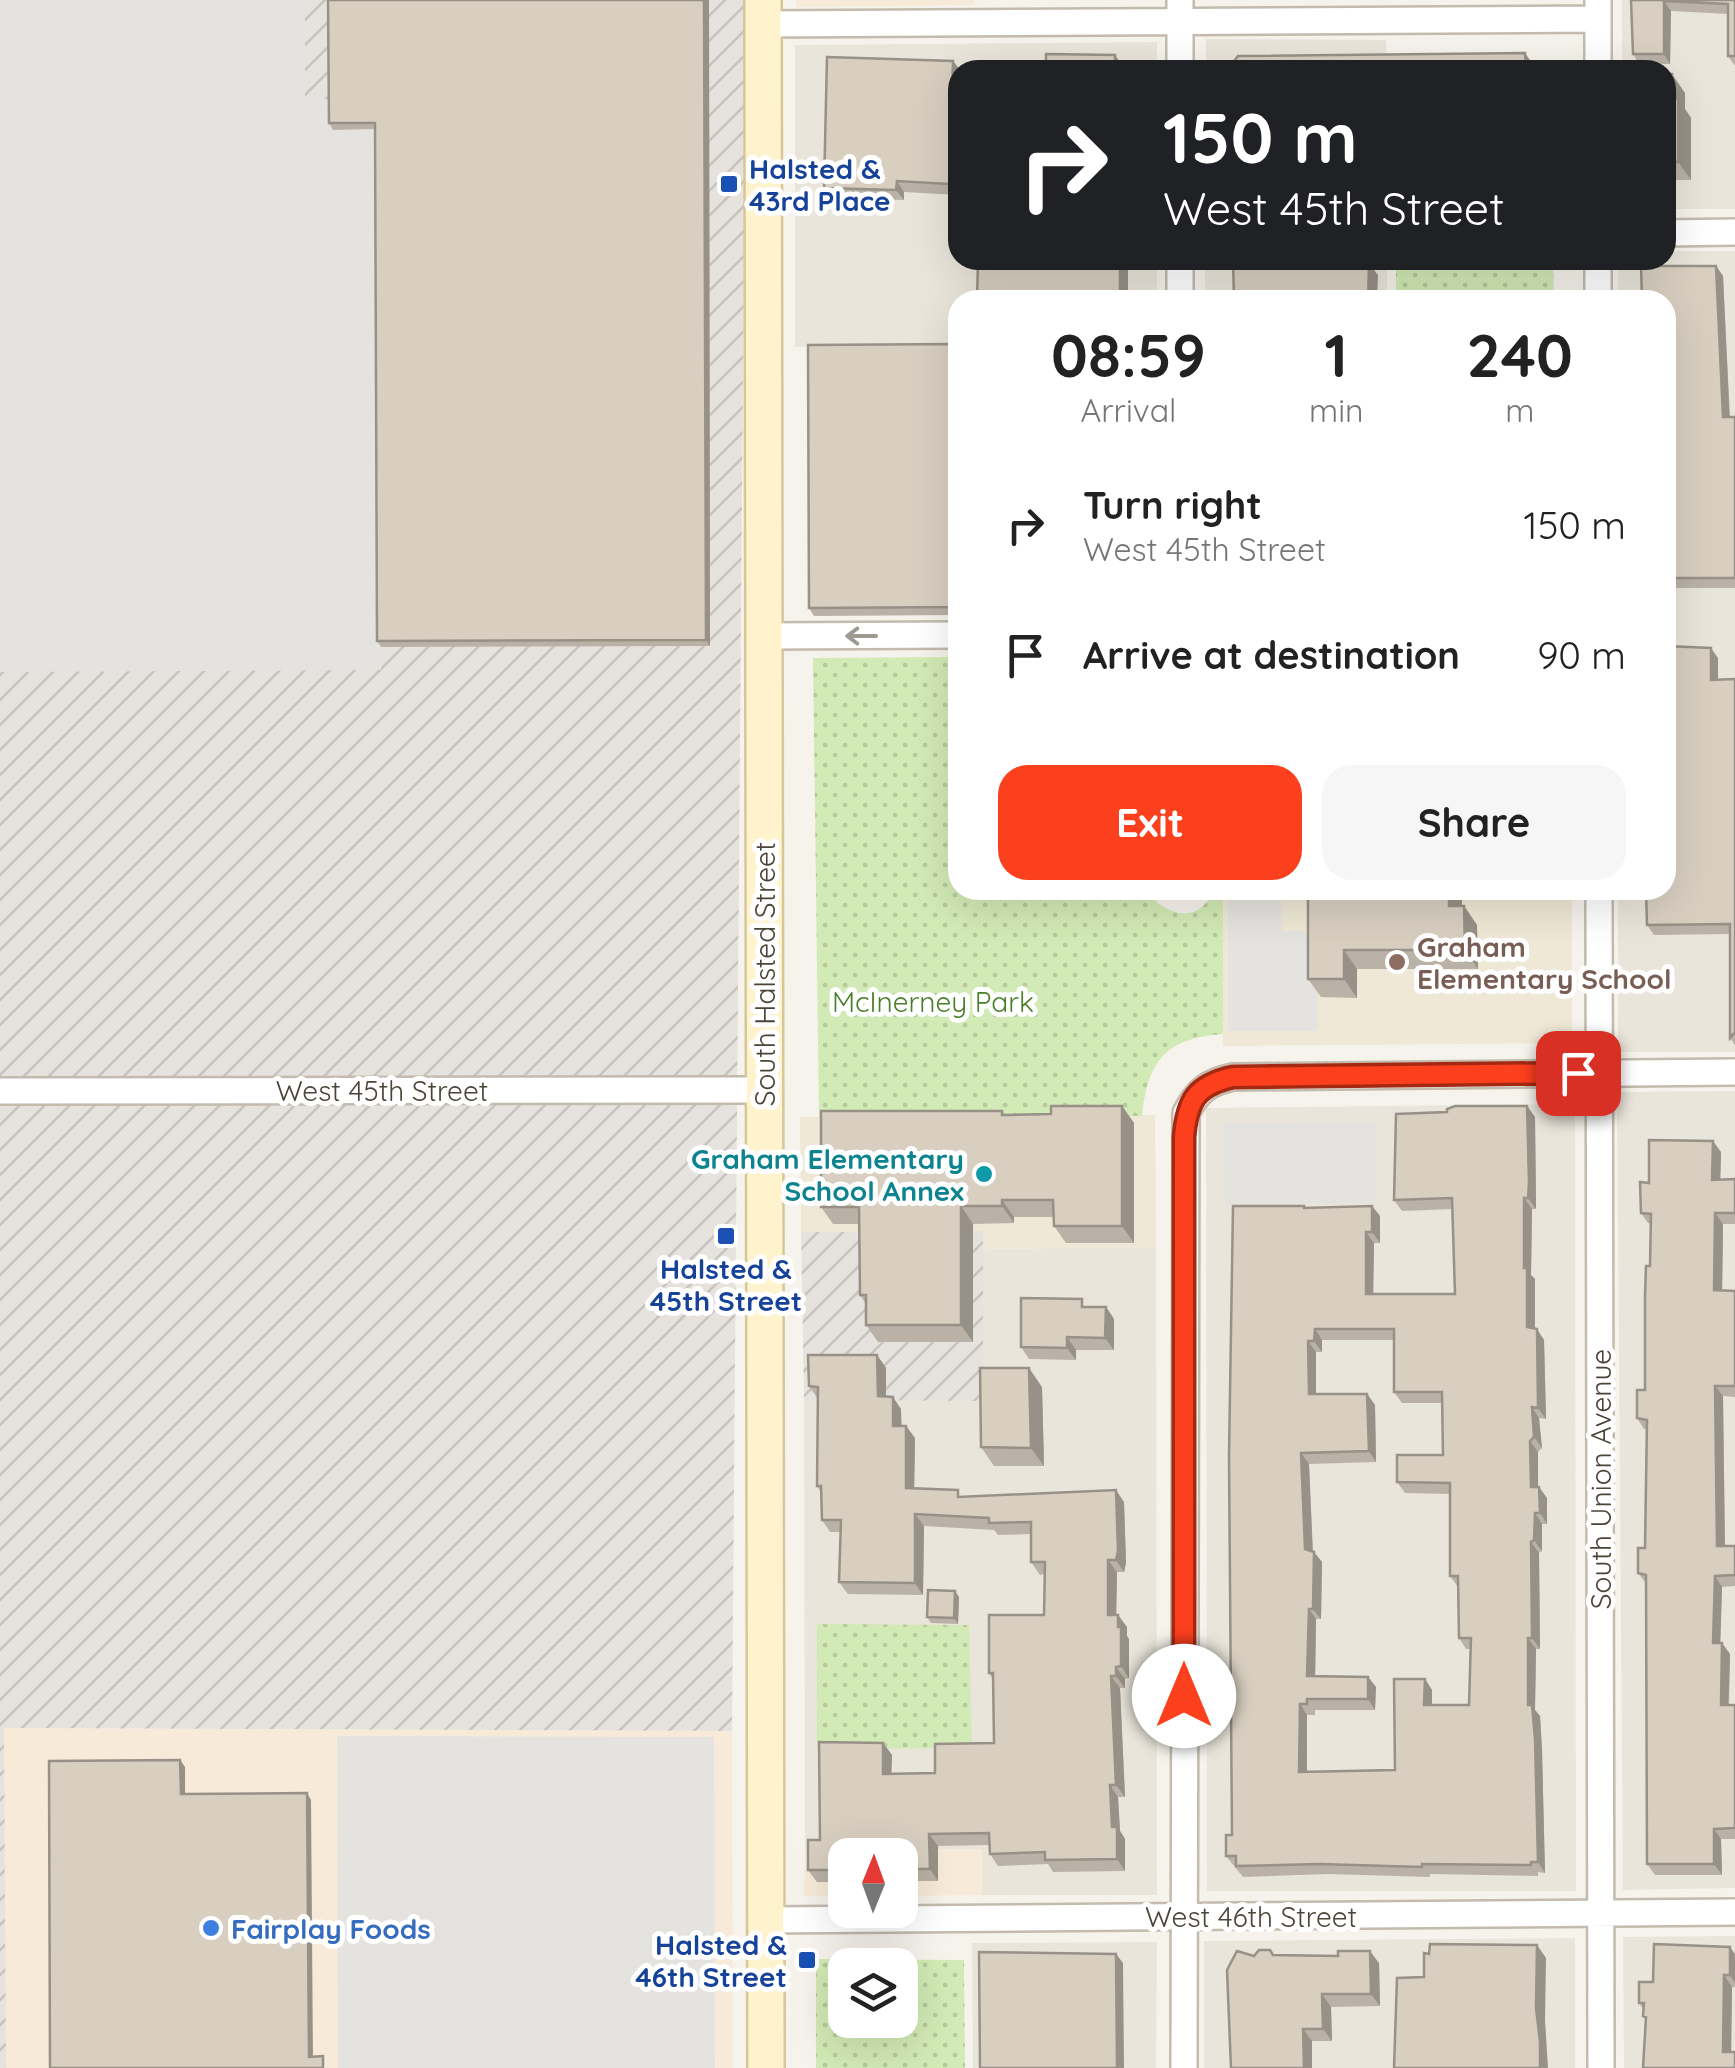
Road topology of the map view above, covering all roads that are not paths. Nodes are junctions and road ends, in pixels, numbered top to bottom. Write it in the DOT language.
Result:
graph roads {
  1 [pos="1598,10"];
  2 [pos="1180,11"];
  3 [pos="763,12"];
  4 [pos="1180,60"];
  5 [pos="1598,60"];
  6 [pos="1735,232"];
  7 [pos="1676,233"];
  8 [pos="948,635"];
  9 [pos="764,636"];
  10 [pos="1599,900"];
  11 [pos="1735,1072"];
  12 [pos="1599,1073"];
  13 [pos="0,1090"];
  14 [pos="765,1090"];
  15 [pos="1735,1912"];
  16 [pos="1600,1913"];
  17 [pos="1184,1916"];
  18 [pos="766,1920"];
  19 [pos="766,2068"];
  20 [pos="1184,2068"];
  21 [pos="1600,2068"];
  1 -- 2 [label="street"];
  1 -- 5 [label="street"];
  2 -- 3 [label="street"];
  2 -- 4 [label="street"];
  3 -- 9 [label="main road, South Halsted Street"];
  6 -- 7 [label="street"];
  8 -- 9 [label="street, one-way"];
  9 -- 14 [label="main road, South Halsted Street"];
  10 -- 12 [label="street, South Union Avenue"];
  11 -- 12 [label="street"];
  12 -- 16 [label="street, South Union Avenue"];
  12 -- 17 [label="street"];
  13 -- 14 [label="street, West 45th Street"];
  14 -- 18 [label="main road, South Halsted Street"];
  15 -- 16 [label="street, West 46th Street"];
  16 -- 17 [label="street, West 46th Street"];
  16 -- 21 [label="street, South Union Avenue"];
  17 -- 18 [label="street, West 46th Street"];
  17 -- 20 [label="street"];
  18 -- 19 [label="main road, South Halsted Street"];
}
